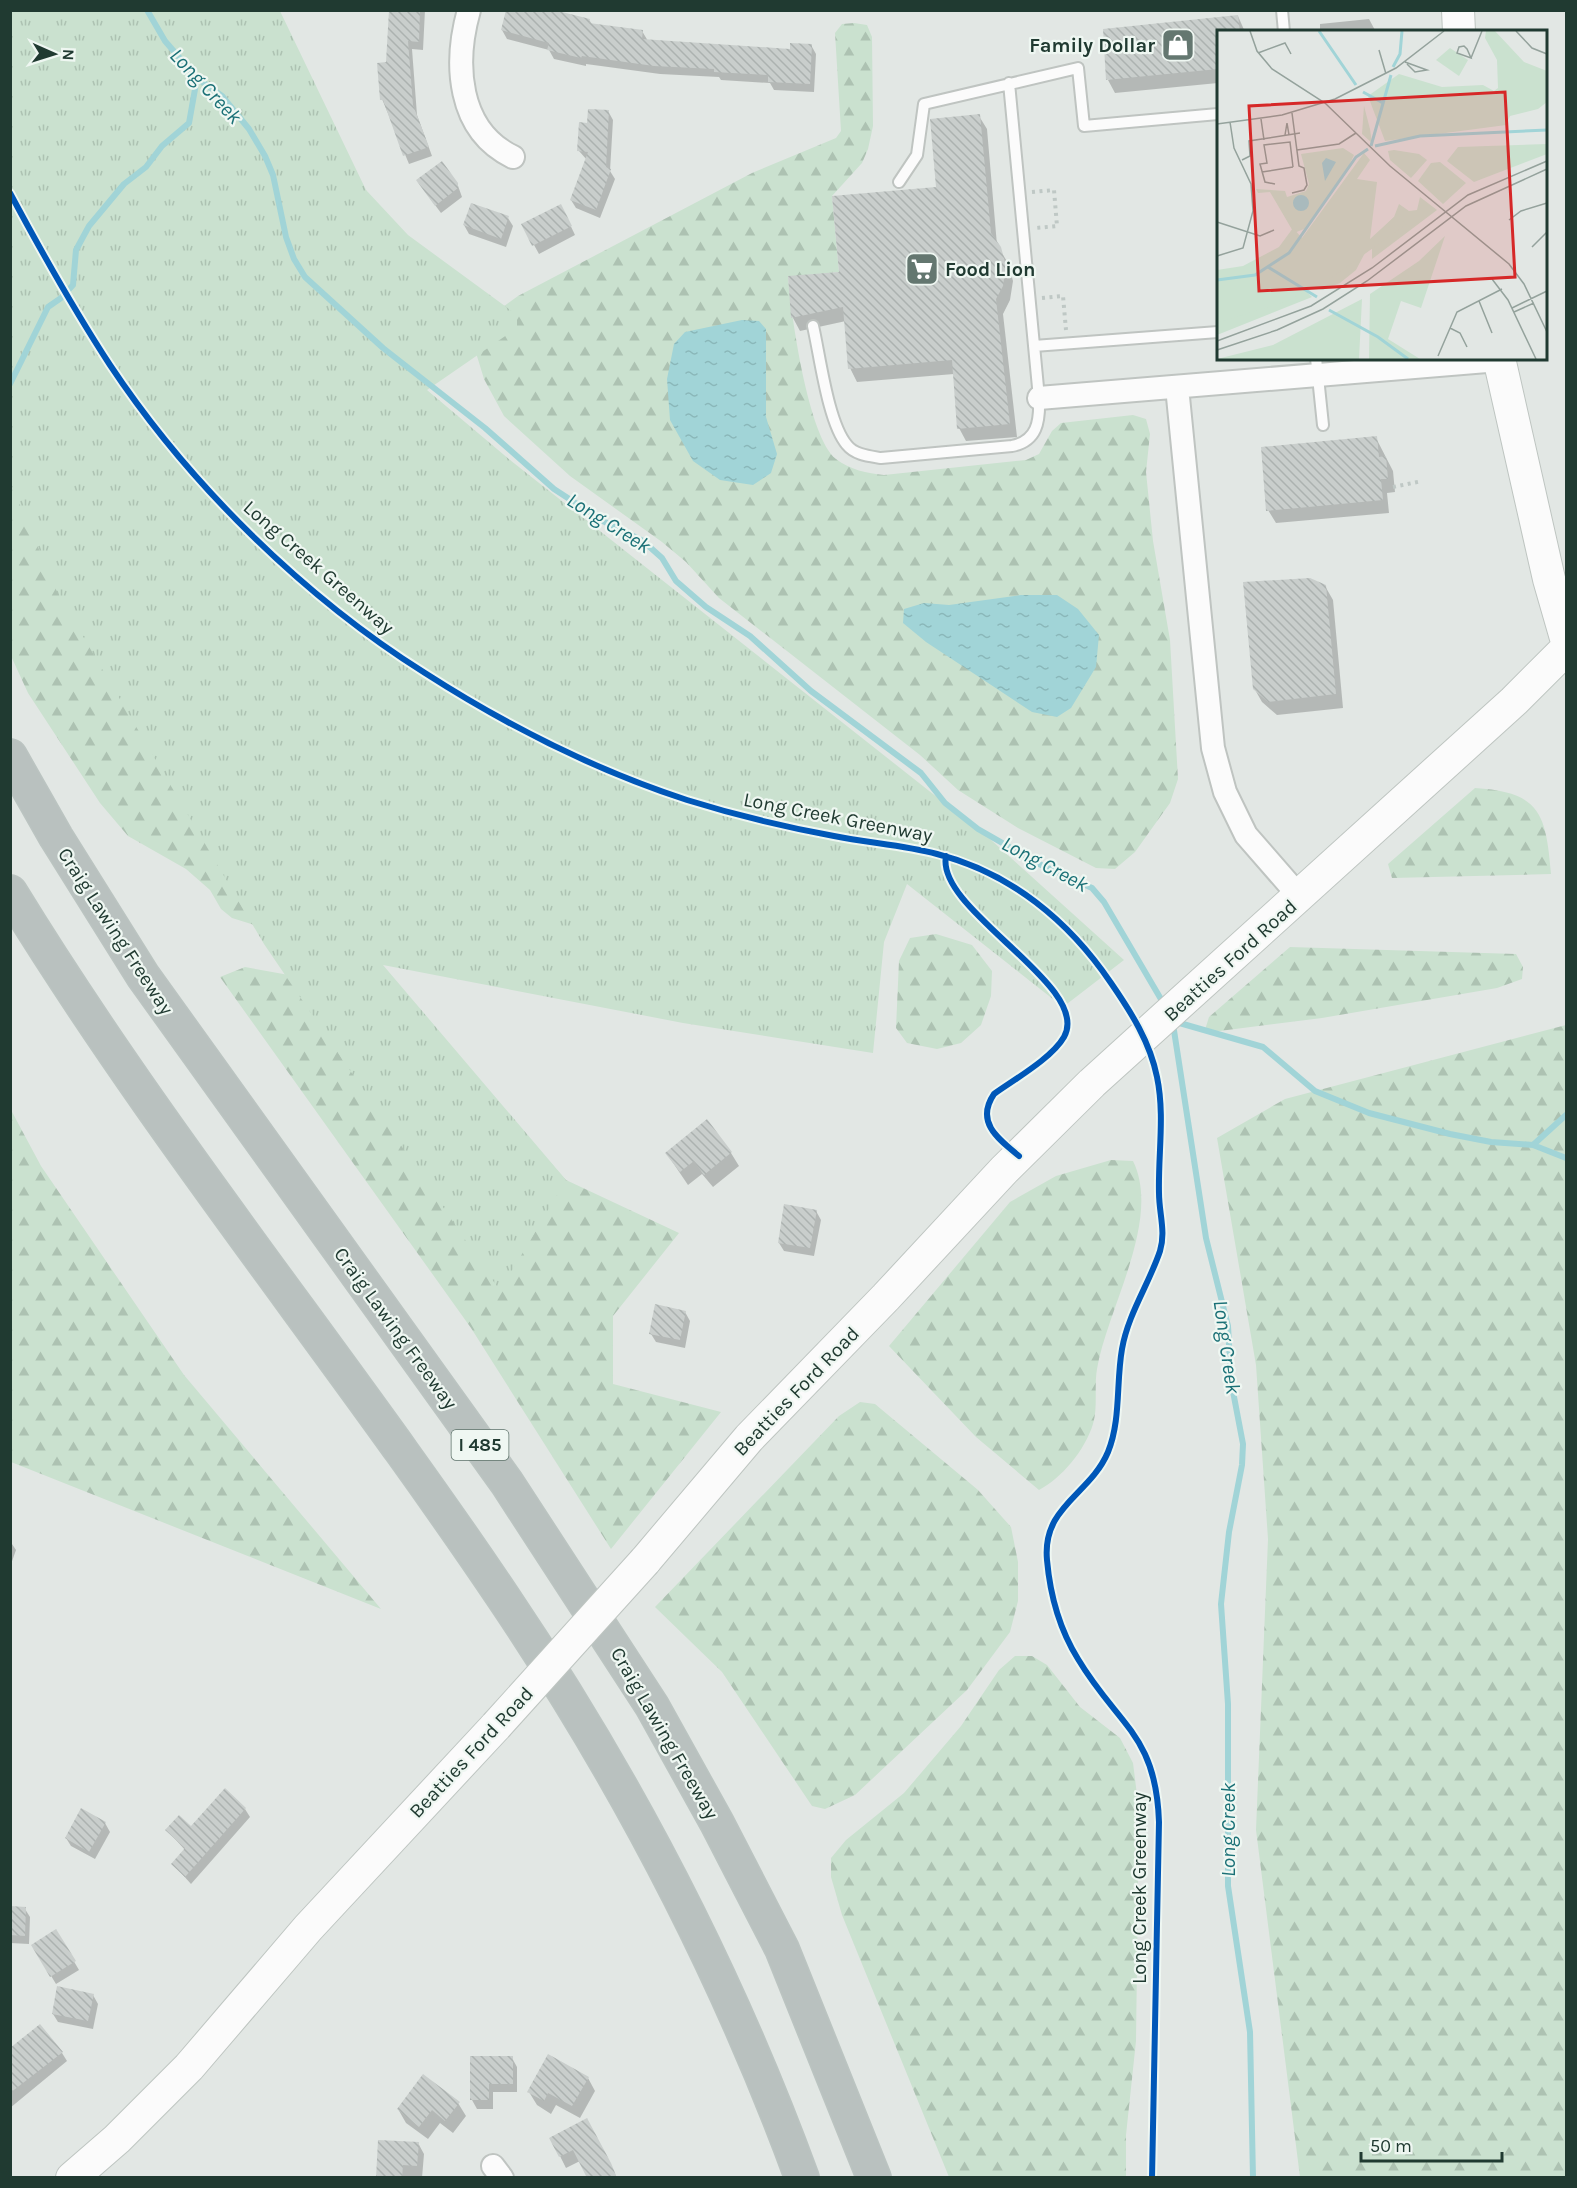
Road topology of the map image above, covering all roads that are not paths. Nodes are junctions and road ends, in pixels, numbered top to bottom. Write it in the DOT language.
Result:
graph roads {
  1 [pos="469,10"];
  2 [pos="1282,10"];
  3 [pos="1458,10"];
  4 [pos="1284,30"];
  5 [pos="1460,30"];
  6 [pos="1008,83"];
  7 [pos="1217,114"];
  8 [pos="513,157"];
  9 [pos="899,182"];
  10 [pos="813,326"];
  11 [pos="1217,332"];
  12 [pos="1034,346"];
  13 [pos="1473,360"];
  14 [pos="1499,360"];
  15 [pos="1317,366"];
  16 [pos="1177,387"];
  17 [pos="1039,399"];
  18 [pos="1323,425"];
  19 [pos="1566,638"];
  20 [pos="1566,649"];
  21 [pos="10,756"];
  22 [pos="10,892"];
  23 [pos="1300,897"];
  24 [pos="72,2178"];
  25 [pos="802,2178"];
  26 [pos="874,2178"];
  1 -- 8 [label="street"];
  2 -- 4 [label="lane"];
  3 -- 5 [label="main road"];
  6 -- 7 [label="lane"];
  6 -- 9 [label="lane"];
  6 -- 12 [label="lane"];
  10 -- 17 [label="lane"];
  11 -- 12 [label="lane"];
  12 -- 17 [label="lane"];
  13 -- 15 [label="street"];
  14 -- 19 [label="main road"];
  15 -- 16 [label="street"];
  15 -- 18 [label="lane"];
  16 -- 17 [label="street"];
  16 -- 23 [label="street"];
  20 -- 23 [label="main road, Beatties Ford Road"];
  21 -- 26 [label="highway, Craig Lawing Freeway / I 485"];
  22 -- 25 [label="highway"];
  23 -- 24 [label="main road, Beatties Ford Road, bridge"];
}
